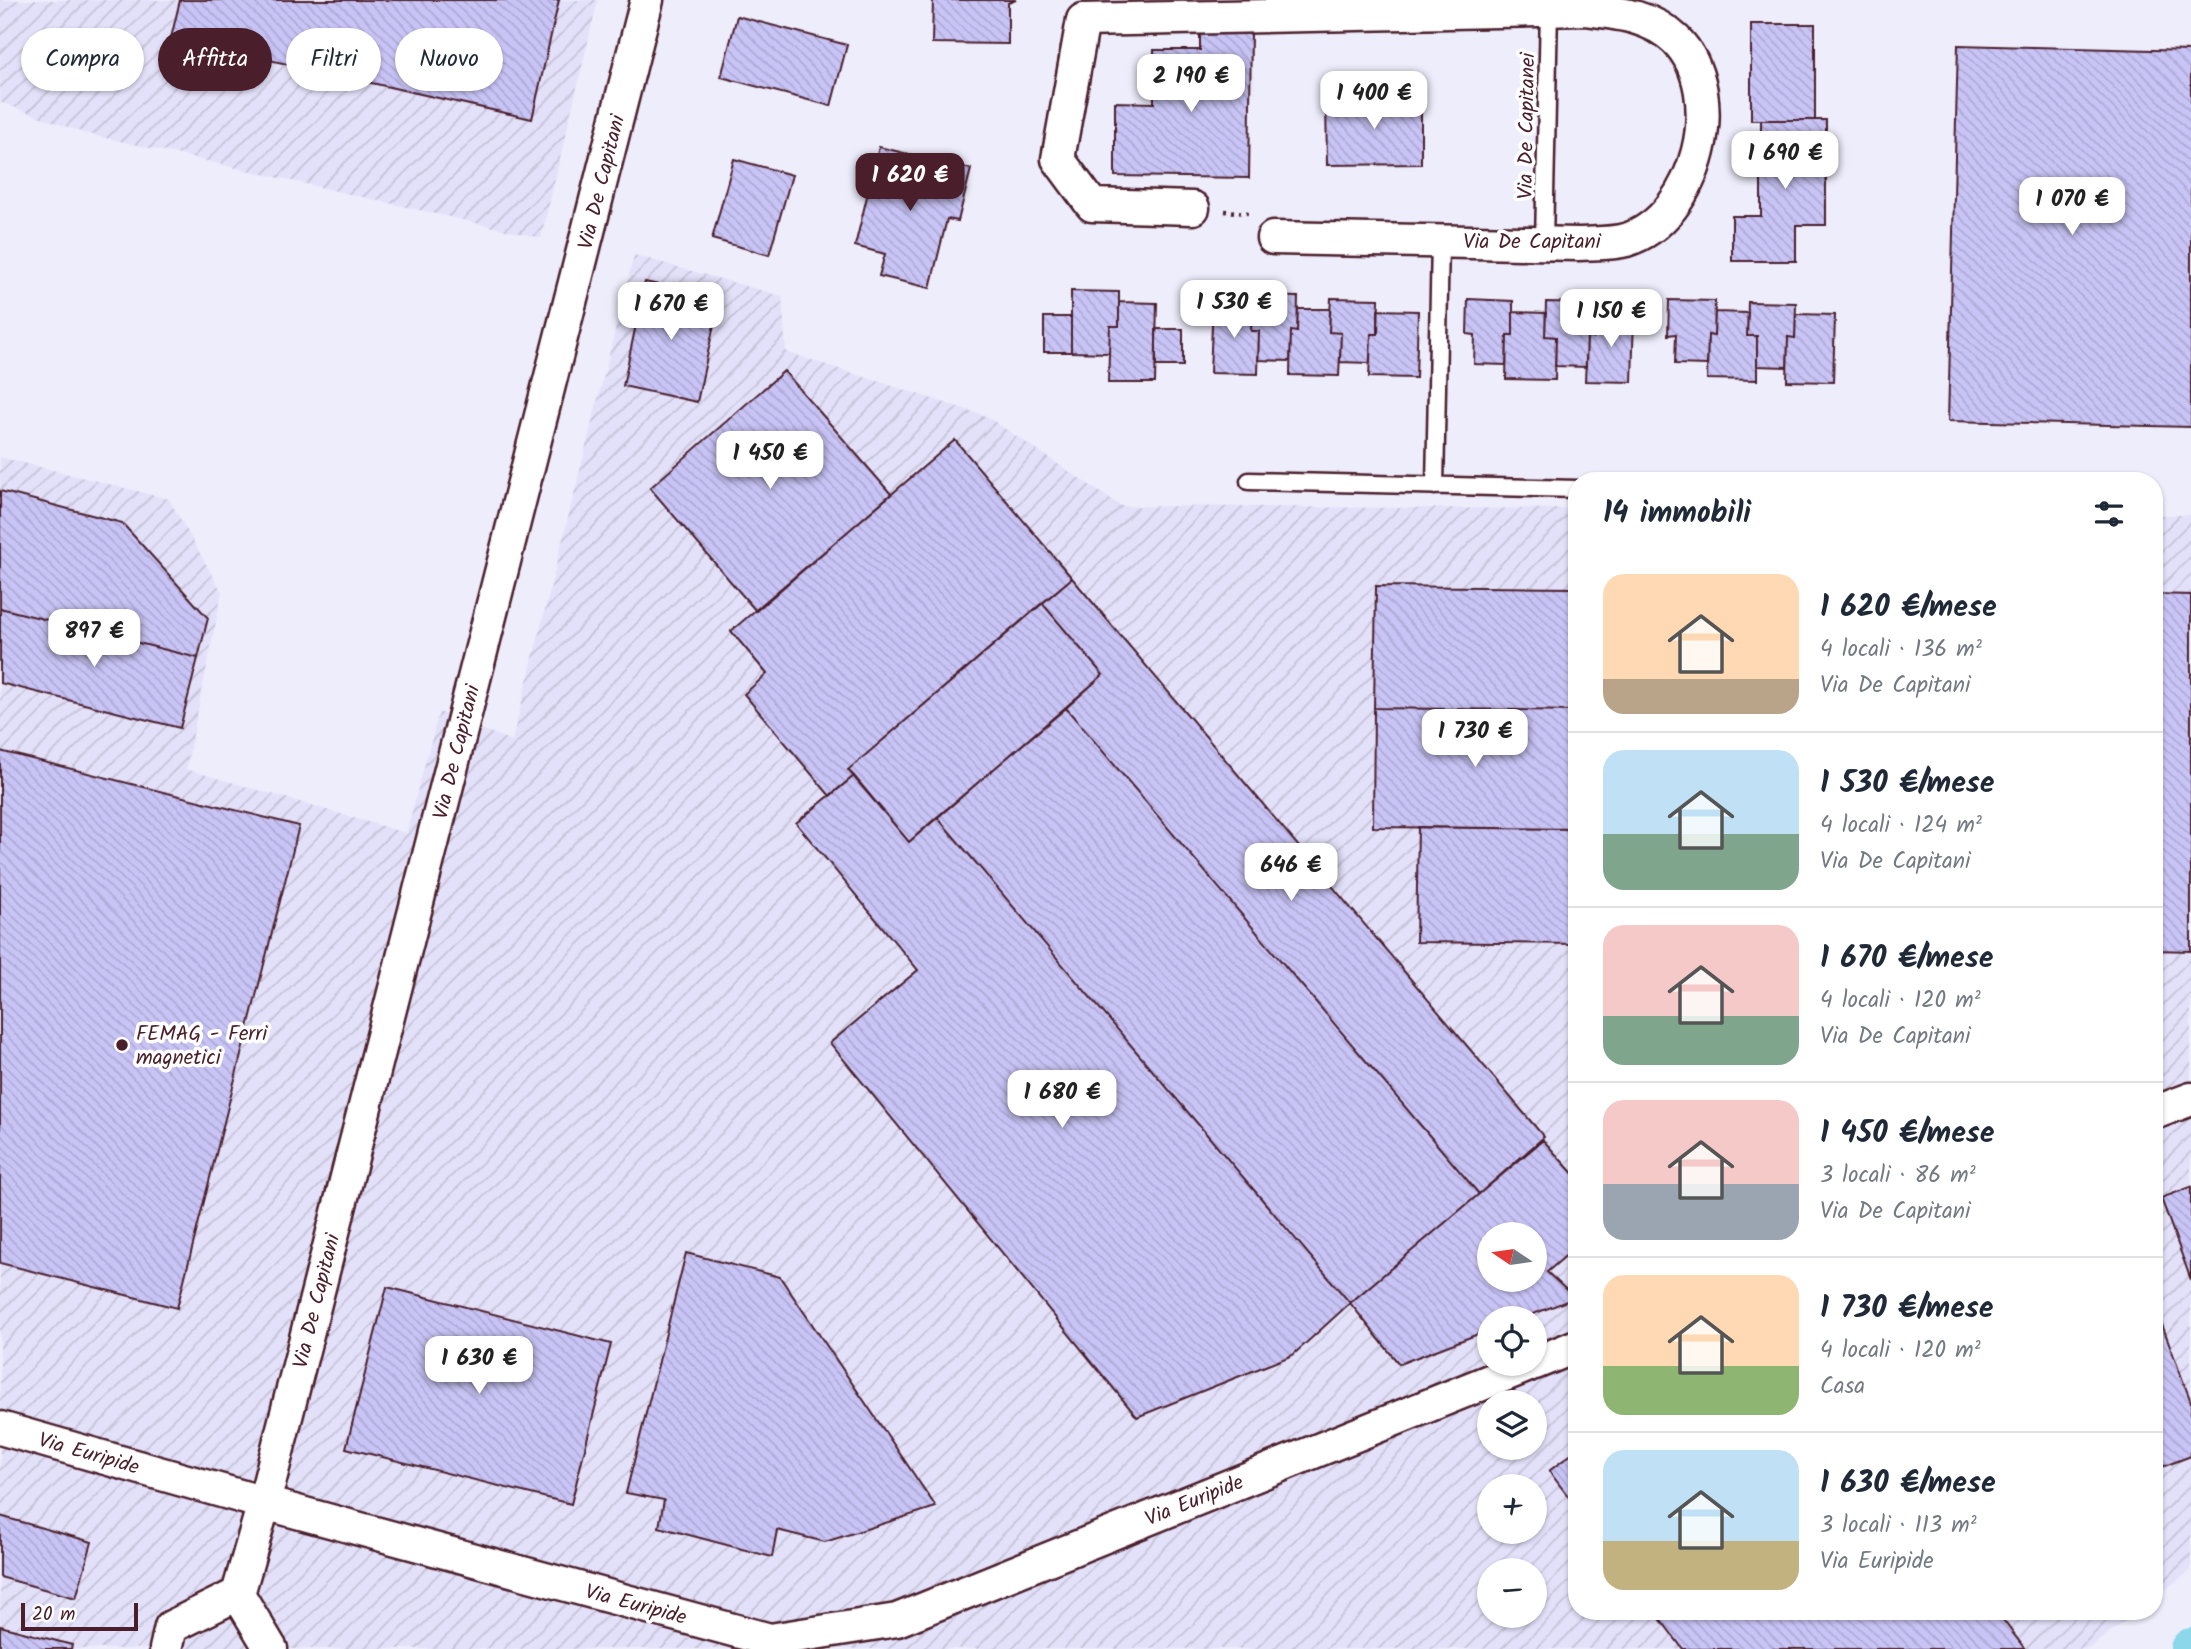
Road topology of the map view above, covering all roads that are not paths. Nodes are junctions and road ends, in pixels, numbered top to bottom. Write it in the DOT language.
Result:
graph roads {
  1 [pos="647,0"];
  2 [pos="1084,7"];
  3 [pos="1549,9"];
  4 [pos="1193,208"];
  5 [pos="1273,238"];
  6 [pos="1440,241"];
  7 [pos="1545,243"];
  8 [pos="1249,481"];
  9 [pos="1435,486"];
  10 [pos="1568,489"];
  11 [pos="2191,1098"];
  12 [pos="2163,1109"];
  13 [pos="1568,1350"];
  14 [pos="1547,1358"];
  15 [pos="1502,1376"];
  16 [pos="0,1428"];
  17 [pos="264,1503"];
  18 [pos="238,1594"];
  19 [pos="166,1649"];
  20 [pos="271,1649"];
  1 -- 17 [label="street, Via De Capitani"];
  2 -- 3 [label="street, Via De Capitani"];
  2 -- 4 [label="street, Via De Capitani"];
  3 -- 7 [label="lane, Via De Capitanei"];
  3 -- 7 [label="street, Via De Capitani"];
  5 -- 6 [label="street, Via De Capitani"];
  6 -- 7 [label="street, Via De Capitani"];
  6 -- 9 [label="lane"];
  8 -- 9 [label="lane"];
  9 -- 10 [label="lane"];
  11 -- 12 [label="street"];
  13 -- 14 [label="street, Via Euripide"];
  15 -- 17 [label="street, Via Euripide"];
  16 -- 17 [label="street, Via Euripide"];
  17 -- 18 [label="street, Via De Capitani"];
  18 -- 19 [label="street"];
  18 -- 20 [label="street"];
}
